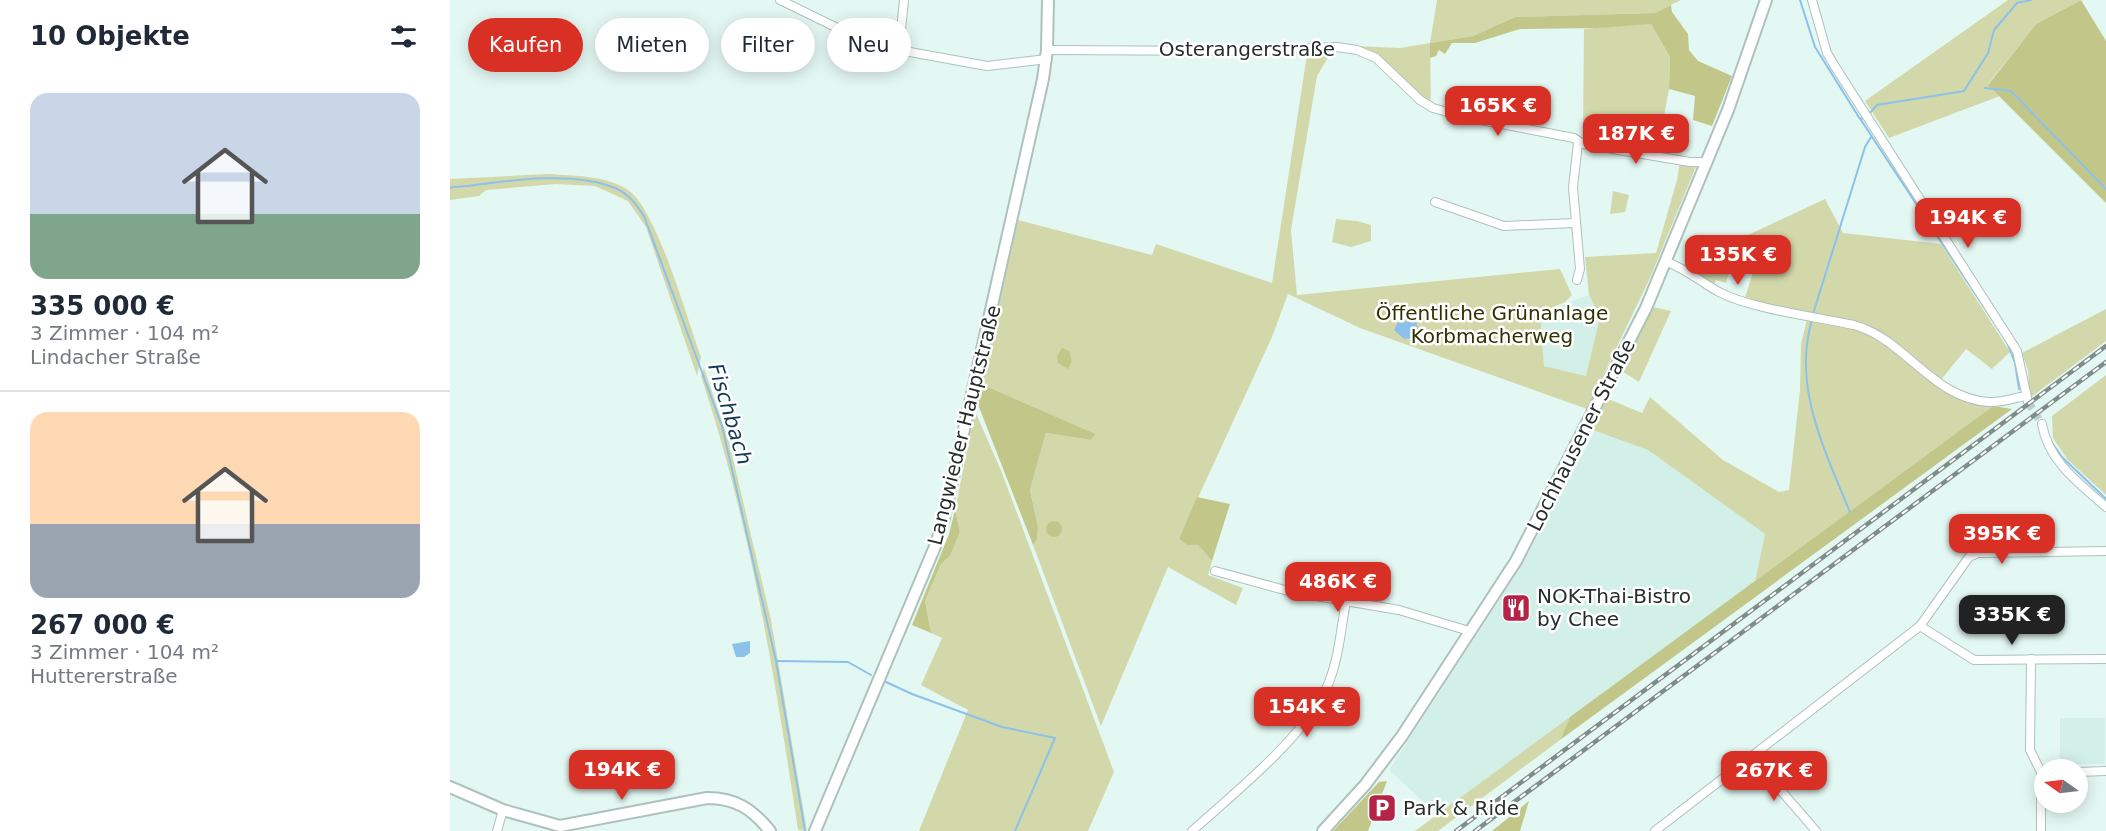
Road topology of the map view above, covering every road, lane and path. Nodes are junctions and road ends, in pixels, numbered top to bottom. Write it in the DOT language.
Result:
graph roads {
  1 [pos="780,0"];
  2 [pos="904,0"];
  3 [pos="1048,0"];
  4 [pos="1766,0"];
  5 [pos="1812,0"];
  6 [pos="902,18"];
  7 [pos="827,23"];
  8 [pos="911,52"];
  9 [pos="1047,54"];
  10 [pos="1578,143"];
  11 [pos="1707,162"];
  12 [pos="1435,202"];
  13 [pos="1574,223"];
  14 [pos="1667,262"];
  15 [pos="1577,280"];
  16 [pos="2042,424"];
  17 [pos="2106,507"];
  18 [pos="2106,551"];
  19 [pos="1215,571"];
  20 [pos="1346,601"];
  21 [pos="1920,626"];
  22 [pos="1469,632"];
  23 [pos="2031,659"];
  24 [pos="2106,659"];
  25 [pos="1752,757"];
  26 [pos="2035,759"];
  27 [pos="2106,771"];
  28 [pos="2088,772"];
  29 [pos="450,787"];
  30 [pos="503,810"];
  31 [pos="2042,813"];
  32 [pos="497,831"];
  33 [pos="770,831"];
  34 [pos="815,831"];
  35 [pos="1192,831"];
  36 [pos="1323,831"];
  37 [pos="1655,831"];
  38 [pos="1816,831"];
  39 [pos="2041,831"];
  1 -- 7 [label="street, Osterangerstraße"];
  2 -- 6 [label="street"];
  3 -- 9 [label="street, Langwieder Hauptstraße"];
  4 -- 11 [label="street, Lochhausener Straße"];
  5 -- 14 [label="street"];
  8 -- 9 [label="street, Osterangerstraße"];
  9 -- 10 [label="street, Osterangerstraße"];
  9 -- 34 [label="street, Langwieder Hauptstraße"];
  10 -- 11 [label="street, Osterangerstraße"];
  10 -- 13 [label="street"];
  11 -- 14 [label="street, Lochhausener Straße"];
  12 -- 13 [label="street"];
  13 -- 15 [label="street"];
  14 -- 22 [label="street, Lochhausener Straße"];
  16 -- 17 [label="street"];
  18 -- 21 [label="street"];
  19 -- 20 [label="street"];
  20 -- 22 [label="street"];
  20 -- 35 [label="street"];
  21 -- 23 [label="street"];
  21 -- 25 [label="street"];
  22 -- 36 [label="street, Lochhausener Straße"];
  23 -- 24 [label="street"];
  23 -- 26 [label="street"];
  25 -- 37 [label="street"];
  25 -- 38 [label="street"];
  27 -- 28 [label="street"];
  29 -- 30 [label="street"];
  30 -- 32 [label="street"];
  30 -- 33 [label="street"];
  31 -- 39 [label="street"];
}
